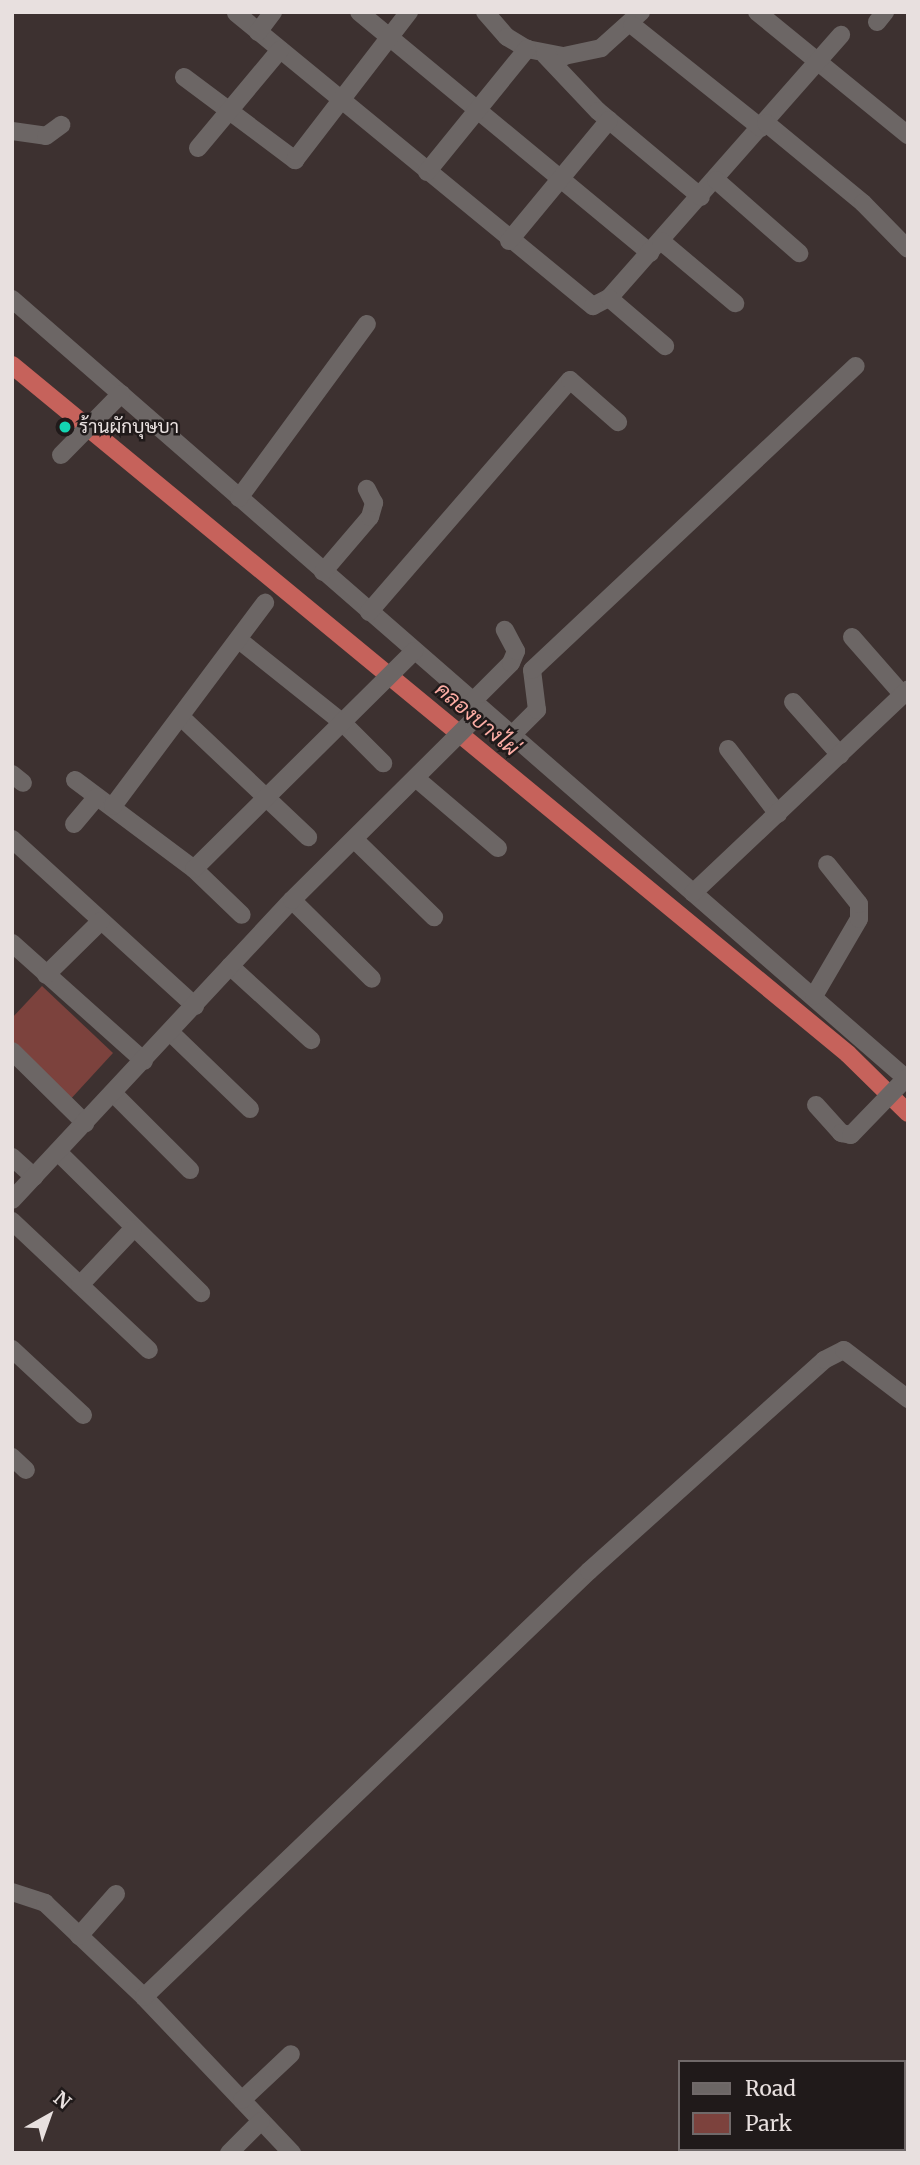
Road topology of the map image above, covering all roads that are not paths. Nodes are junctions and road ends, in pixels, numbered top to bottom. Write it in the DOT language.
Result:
graph roads {
  1 [pos="273,12"];
  2 [pos="359,12"];
  3 [pos="409,12"];
  4 [pos="485,12"];
  5 [pos="757,12"];
  6 [pos="236,13"];
  7 [pos="636,19"];
  8 [pos="258,32"];
  9 [pos="841,35"];
  10 [pos="388,36"];
  11 [pos="527,49"];
  12 [pos="280,51"];
  13 [pos="545,55"];
  14 [pos="818,63"];
  15 [pos="184,77"];
  16 [pos="341,103"];
  17 [pos="476,110"];
  18 [pos="228,112"];
  19 [pos="609,120"];
  20 [pos="61,125"];
  21 [pos="763,126"];
  22 [pos="12,131"];
  23 [pos="908,135"];
  24 [pos="198,148"];
  25 [pos="427,172"];
  26 [pos="561,180"];
  27 [pos="716,180"];
  28 [pos="701,197"];
  29 [pos="509,241"];
  30 [pos="655,247"];
  31 [pos="908,249"];
  32 [pos="799,253"];
  33 [pos="609,298"];
  34 [pos="13,303"];
  35 [pos="735,303"];
  36 [pos="367,324"];
  37 [pos="665,346"];
  38 [pos="856,366"];
  39 [pos="121,394"];
  40 [pos="618,422"];
  41 [pos="61,455"];
  42 [pos="367,489"];
  43 [pos="239,498"];
  44 [pos="323,572"];
  45 [pos="265,603"];
  46 [pos="369,612"];
  47 [pos="505,630"];
  48 [pos="852,638"];
  49 [pos="239,640"];
  50 [pos="414,651"];
  51 [pos="905,692"];
  52 [pos="793,702"];
  53 [pos="476,711"];
  54 [pos="181,717"];
  55 [pos="343,723"];
  56 [pos="511,736"];
  57 [pos="728,749"];
  58 [pos="839,755"];
  59 [pos="383,763"];
  60 [pos="75,780"];
  61 [pos="418,780"];
  62 [pos="269,796"];
  63 [pos="105,802"];
  64 [pos="778,814"];
  65 [pos="74,824"];
  66 [pos="308,837"];
  67 [pos="12,839"];
  68 [pos="354,839"];
  69 [pos="498,848"];
  70 [pos="827,864"];
  71 [pos="194,869"];
  72 [pos="693,893"];
  73 [pos="292,900"];
  74 [pos="242,915"];
  75 [pos="434,917"];
  76 [pos="101,921"];
  77 [pos="12,943"];
  78 [pos="230,966"];
  79 [pos="46,975"];
  80 [pos="372,979"];
  81 [pos="814,996"];
  82 [pos="195,1006"];
  83 [pos="170,1032"];
  84 [pos="311,1040"];
  85 [pos="12,1051"];
  86 [pos="144,1061"];
  87 [pos="904,1082"];
  88 [pos="113,1093"];
  89 [pos="816,1105"];
  90 [pos="250,1109"];
  91 [pos="85,1123"];
  92 [pos="58,1152"];
  93 [pos="12,1157"];
  94 [pos="190,1170"];
  95 [pos="34,1177"];
  96 [pos="12,1200"];
  97 [pos="12,1221"];
  98 [pos="133,1229"];
  99 [pos="80,1285"];
  100 [pos="201,1293"];
  101 [pos="149,1350"];
  102 [pos="13,1351"];
  103 [pos="908,1399"];
  104 [pos="83,1415"];
  105 [pos="12,1457"];
  106 [pos="26,1470"];
  107 [pos="12,1892"];
  108 [pos="116,1894"];
  109 [pos="79,1936"];
  110 [pos="144,1997"];
  111 [pos="291,2054"];
  112 [pos="242,2100"];
  113 [pos="261,2120"];
  114 [pos="229,2153"];
  115 [pos="292,2153"];
  1 -- 8 [label="street"];
  2 -- 10 [label="street"];
  3 -- 10 [label="street"];
  4 -- 11 [label="street"];
  5 -- 14 [label="street"];
  6 -- 8 [label="street"];
  7 -- 13 [label="street"];
  7 -- 21 [label="street"];
  8 -- 12 [label="street"];
  9 -- 14 [label="street"];
  10 -- 16 [label="street"];
  10 -- 17 [label="street"];
  11 -- 13 [label="street"];
  11 -- 17 [label="street"];
  12 -- 16 [label="street"];
  12 -- 18 [label="street"];
  13 -- 19 [label="street"];
  14 -- 21 [label="street"];
  14 -- 23 [label="street"];
  15 -- 18 [label="street"];
  16 -- 18 [label="street"];
  16 -- 25 [label="street"];
  17 -- 25 [label="street"];
  17 -- 26 [label="street"];
  18 -- 24 [label="street"];
  19 -- 26 [label="street"];
  19 -- 28 [label="street"];
  20 -- 22 [label="street"];
  21 -- 27 [label="street"];
  21 -- 31 [label="street"];
  25 -- 29 [label="street"];
  26 -- 29 [label="street"];
  26 -- 30 [label="street"];
  27 -- 28 [label="street"];
  27 -- 32 [label="street"];
  28 -- 30 [label="street"];
  29 -- 33 [label="street"];
  30 -- 33 [label="street"];
  30 -- 35 [label="street"];
  33 -- 37 [label="street"];
  34 -- 39 [label="street"];
  36 -- 43 [label="street"];
  38 -- 56 [label="street"];
  39 -- 41 [label="street"];
  39 -- 43 [label="street"];
  40 -- 46 [label="street"];
  42 -- 44 [label="street"];
  43 -- 44 [label="street"];
  44 -- 46 [label="street"];
  45 -- 49 [label="street"];
  46 -- 50 [label="street"];
  47 -- 53 [label="street"];
  48 -- 51 [label="street"];
  49 -- 54 [label="street"];
  49 -- 55 [label="street"];
  50 -- 53 [label="street"];
  50 -- 55 [label="street"];
  51 -- 58 [label="street"];
  52 -- 58 [label="street"];
  53 -- 56 [label="street"];
  53 -- 61 [label="street"];
  54 -- 62 [label="street"];
  54 -- 63 [label="street"];
  55 -- 59 [label="street"];
  55 -- 62 [label="street"];
  56 -- 72 [label="street"];
  57 -- 64 [label="street"];
  58 -- 64 [label="street"];
  60 -- 63 [label="street"];
  61 -- 68 [label="street"];
  61 -- 69 [label="street"];
  62 -- 66 [label="street"];
  62 -- 71 [label="street"];
  63 -- 65 [label="street"];
  63 -- 71 [label="street"];
  64 -- 72 [label="street"];
  67 -- 76 [label="street"];
  68 -- 73 [label="street"];
  68 -- 75 [label="street"];
  70 -- 81 [label="street"];
  71 -- 74 [label="street"];
  72 -- 81 [label="street"];
  73 -- 78 [label="street"];
  73 -- 80 [label="street"];
  76 -- 79 [label="street"];
  76 -- 82 [label="street"];
  77 -- 79 [label="street"];
  78 -- 82 [label="street"];
  78 -- 84 [label="street"];
  79 -- 86 [label="street"];
  81 -- 87 [label="street"];
  82 -- 83 [label="street"];
  83 -- 86 [label="street"];
  83 -- 90 [label="street"];
  85 -- 91 [label="street"];
  86 -- 88 [label="street"];
  87 -- 89 [label="street"];
  88 -- 91 [label="street"];
  88 -- 94 [label="street"];
  91 -- 92 [label="street"];
  92 -- 95 [label="street"];
  92 -- 98 [label="street"];
  93 -- 95 [label="street"];
  95 -- 96 [label="street"];
  97 -- 99 [label="street"];
  98 -- 99 [label="street"];
  98 -- 100 [label="street"];
  99 -- 101 [label="street"];
  102 -- 104 [label="street"];
  103 -- 110 [label="street"];
  105 -- 106 [label="street"];
  107 -- 109 [label="street"];
  108 -- 109 [label="street"];
  109 -- 110 [label="street"];
  110 -- 112 [label="street"];
  111 -- 112 [label="street"];
  112 -- 113 [label="street"];
  113 -- 114 [label="street"];
  113 -- 115 [label="street"];
}
